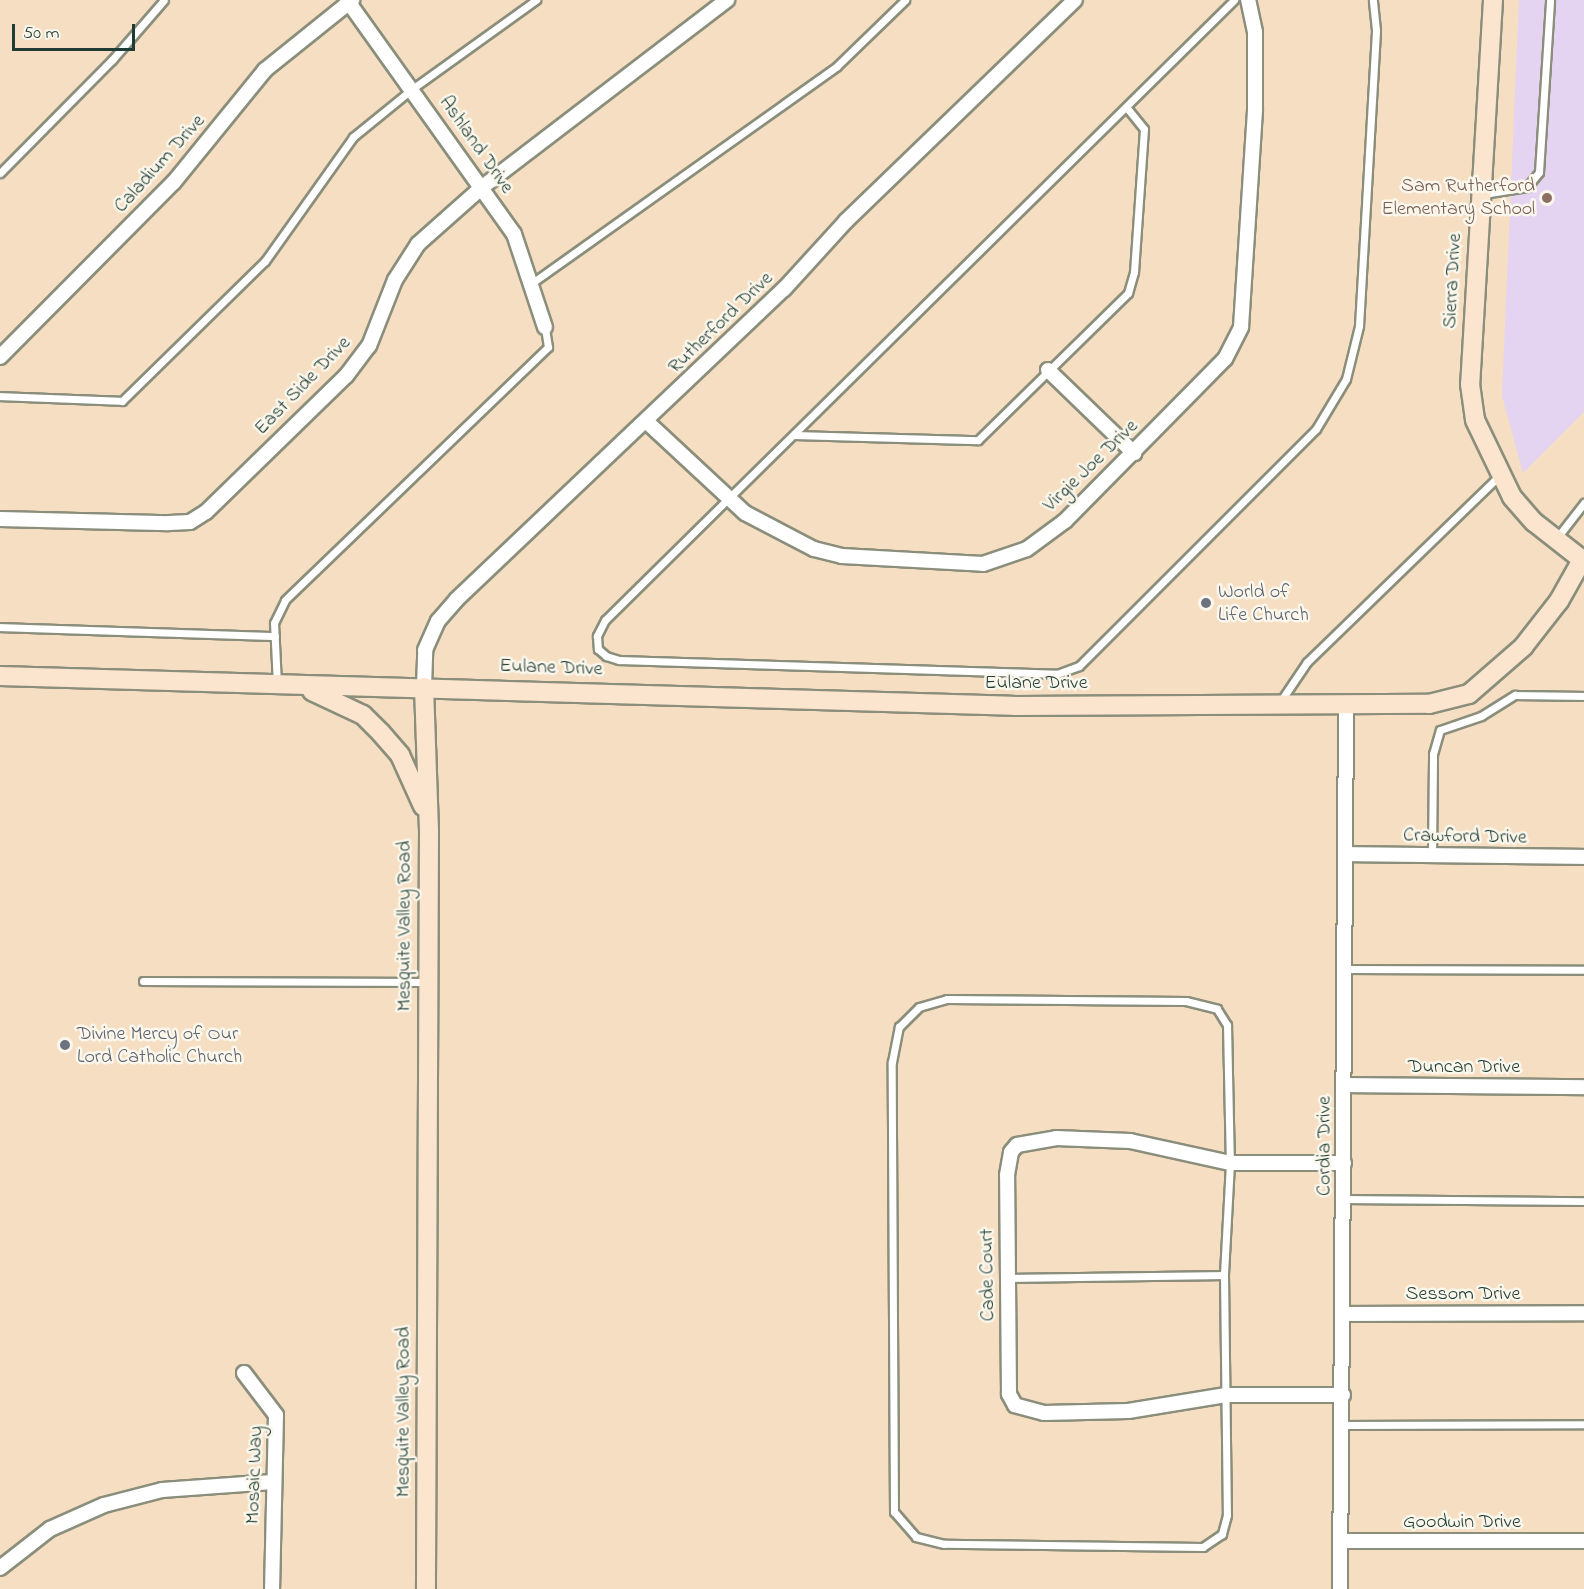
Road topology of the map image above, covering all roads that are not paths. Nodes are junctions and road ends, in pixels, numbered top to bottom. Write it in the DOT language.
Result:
graph roads {
  1 [pos="164,0"];
  2 [pos="536,0"];
  3 [pos="727,0"];
  4 [pos="905,0"];
  5 [pos="1075,0"];
  6 [pos="1234,0"];
  7 [pos="1248,0"];
  8 [pos="1373,0"];
  9 [pos="1493,0"];
  10 [pos="1550,0"];
  11 [pos="349,1"];
  12 [pos="412,89"];
  13 [pos="1126,107"];
  14 [pos="0,173"];
  15 [pos="481,188"];
  16 [pos="1481,195"];
  17 [pos="532,283"];
  18 [pos="545,327"];
  19 [pos="0,357"];
  20 [pos="1048,370"];
  21 [pos="0,396"];
  22 [pos="646,421"];
  23 [pos="794,435"];
  24 [pos="1134,453"];
  25 [pos="1500,476"];
  26 [pos="730,499"];
  27 [pos="1584,503"];
  28 [pos="0,519"];
  29 [pos="1556,540"];
  30 [pos="1583,561"];
  31 [pos="0,627"];
  32 [pos="275,636"];
  33 [pos="0,676"];
  34 [pos="285,684"];
  35 [pos="424,687"];
  36 [pos="1584,696"];
  37 [pos="1278,704"];
  38 [pos="1346,704"];
  39 [pos="428,823"];
  40 [pos="1345,854"];
  41 [pos="1432,856"];
  42 [pos="1584,857"];
  43 [pos="1345,969"];
  44 [pos="1584,970"];
  45 [pos="143,981"];
  46 [pos="428,982"];
  47 [pos="1345,1085"];
  48 [pos="1584,1087"];
  49 [pos="1230,1163"];
  50 [pos="1344,1163"];
  51 [pos="1344,1199"];
  52 [pos="1584,1201"];
  53 [pos="1224,1275"];
  54 [pos="1008,1278"];
  55 [pos="1584,1313"];
  56 [pos="1343,1314"];
  57 [pos="244,1372"];
  58 [pos="1226,1395"];
  59 [pos="1343,1395"];
  60 [pos="1584,1424"];
  61 [pos="1342,1425"];
  62 [pos="273,1482"];
  63 [pos="1340,1541"];
  64 [pos="1584,1541"];
  65 [pos="0,1568"];
  66 [pos="272,1589"];
  67 [pos="426,1589"];
  68 [pos="1340,1589"];
  1 -- 14 [label="lane"];
  2 -- 12 [label="lane"];
  3 -- 15 [label="street, East Side Drive"];
  4 -- 17 [label="lane"];
  5 -- 22 [label="street, Rutherford Drive"];
  6 -- 13 [label="lane"];
  7 -- 24 [label="street, Virgie Joe Drive"];
  8 -- 26 [label="lane"];
  9 -- 16 [label="street, Sierra Drive"];
  10 -- 16 [label="lane"];
  11 -- 12 [label="street, Ashland Drive"];
  11 -- 19 [label="street, Caladium Drive"];
  12 -- 15 [label="street, Ashland Drive"];
  12 -- 21 [label="lane"];
  13 -- 20 [label="lane"];
  13 -- 23 [label="lane"];
  15 -- 17 [label="street, Ashland Drive"];
  15 -- 28 [label="street, East Side Drive"];
  16 -- 25 [label="street, Sierra Drive"];
  17 -- 18 [label="street, Ashland Drive"];
  18 -- 32 [label="lane"];
  20 -- 23 [label="lane"];
  20 -- 24 [label="street"];
  22 -- 26 [label="street, Virgie Joe Drive"];
  22 -- 35 [label="street, Rutherford Drive"];
  23 -- 26 [label="lane"];
  24 -- 26 [label="street, Virgie Joe Drive"];
  25 -- 29 [label="street, Sierra Drive"];
  25 -- 37 [label="lane"];
  27 -- 29 [label="lane"];
  29 -- 30 [label="street, Sierra Drive"];
  30 -- 38 [label="street, Eulane Drive"];
  31 -- 32 [label="lane"];
  32 -- 34 [label="lane"];
  33 -- 34 [label="street"];
  34 -- 35 [label="street"];
  34 -- 39 [label="street"];
  35 -- 37 [label="street, Eulane Drive"];
  35 -- 39 [label="street, Mesquite Valley Road"];
  36 -- 41 [label="lane"];
  37 -- 38 [label="street, Eulane Drive"];
  38 -- 40 [label="street, Cordia Drive"];
  39 -- 46 [label="street, Mesquite Valley Road"];
  40 -- 41 [label="street, Crawford Drive"];
  40 -- 43 [label="street, Cordia Drive"];
  41 -- 42 [label="street, Crawford Drive"];
  43 -- 44 [label="lane"];
  43 -- 47 [label="street, Cordia Drive"];
  45 -- 46 [label="lane"];
  46 -- 67 [label="street, Mesquite Valley Road"];
  47 -- 48 [label="street, Duncan Drive"];
  47 -- 50 [label="street, Cordia Drive"];
  49 -- 50 [label="street, Cade Court"];
  49 -- 53 [label="lane"];
  49 -- 54 [label="street, Cade Court"];
  49 -- 58 [label="lane"];
  50 -- 51 [label="street, Cordia Drive"];
  51 -- 52 [label="lane"];
  51 -- 56 [label="street, Cordia Drive"];
  53 -- 54 [label="lane"];
  53 -- 58 [label="lane"];
  54 -- 58 [label="street, Cade Court"];
  55 -- 56 [label="street, Sessom Drive"];
  56 -- 59 [label="street, Cordia Drive"];
  57 -- 62 [label="street, Mosaic Way"];
  58 -- 59 [label="street, Cade Court"];
  59 -- 61 [label="street, Cordia Drive"];
  60 -- 61 [label="lane"];
  61 -- 63 [label="street, Cordia Drive"];
  62 -- 65 [label="street"];
  62 -- 66 [label="street, Mosaic Way"];
  63 -- 64 [label="street, Goodwin Drive"];
  63 -- 68 [label="street, Cordia Drive"];
}
